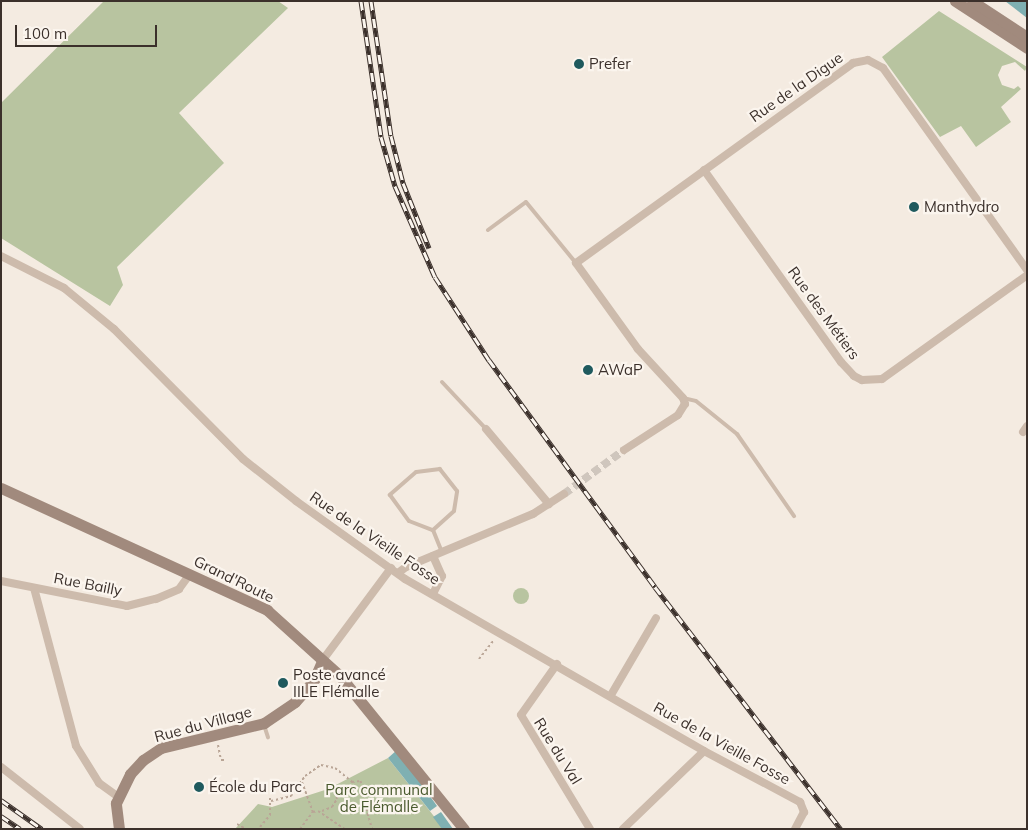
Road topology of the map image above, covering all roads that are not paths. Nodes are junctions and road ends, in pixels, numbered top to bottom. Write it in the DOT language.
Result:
graph roads {
  1 [pos="955,1"];
  2 [pos="972,1"];
  3 [pos="1027,37"];
  4 [pos="1027,48"];
  5 [pos="704,170"];
  6 [pos="488,230"];
  7 [pos="1,256"];
  8 [pos="576,263"];
  9 [pos="1027,270"];
  10 [pos="1027,275"];
  11 [pos="442,382"];
  12 [pos="683,398"];
  13 [pos="486,429"];
  14 [pos="624,450"];
  15 [pos="1,488"];
  16 [pos="564,494"];
  17 [pos="549,504"];
  18 [pos="794,516"];
  19 [pos="434,530"];
  20 [pos="442,552"];
  21 [pos="433,556"];
  22 [pos="391,568"];
  23 [pos="398,573"];
  24 [pos="190,574"];
  25 [pos="1,581"];
  26 [pos="34,588"];
  27 [pos="433,594"];
  28 [pos="656,618"];
  29 [pos="322,661"];
  30 [pos="557,664"];
  31 [pos="611,695"];
  32 [pos="264,723"];
  33 [pos="268,737"];
  34 [pos="704,751"];
  35 [pos="1,767"];
  36 [pos="118,797"];
  37 [pos="80,829"];
  38 [pos="119,829"];
  39 [pos="464,829"];
  40 [pos="590,829"];
  41 [pos="623,829"];
  42 [pos="795,829"];
  1 -- 4 [label="street"];
  2 -- 3 [label="street"];
  5 -- 8 [label="street, Rue de la Digue"];
  5 -- 9 [label="street, Rue de la Digue"];
  5 -- 10 [label="street, Rue des Métiers"];
  6 -- 8 [label="lane"];
  7 -- 22 [label="street, Rue de la Vieille Fosse"];
  8 -- 12 [label="street"];
  11 -- 13 [label="lane"];
  12 -- 14 [label="street"];
  12 -- 18 [label="lane"];
  13 -- 17 [label="street"];
  15 -- 24 [label="street, Grand'Route"];
  16 -- 17 [label="street"];
  17 -- 20 [label="street"];
  19 -- 19 [label="lane"];
  19 -- 20 [label="lane"];
  20 -- 21 [label="street"];
  21 -- 23 [label="street"];
  21 -- 27 [label="street"];
  22 -- 23 [label="street, Rue de la Vieille Fosse"];
  22 -- 29 [label="street"];
  23 -- 27 [label="street, Rue de la Vieille Fosse"];
  24 -- 26 [label="street, Rue Bailly"];
  24 -- 29 [label="street, Grand'Route"];
  25 -- 26 [label="street, Rue Bailly"];
  26 -- 36 [label="street"];
  27 -- 30 [label="street, Rue de la Vieille Fosse"];
  28 -- 31 [label="street"];
  29 -- 32 [label="street, Rue du Village"];
  29 -- 39 [label="street, Grand'Route"];
  30 -- 31 [label="street, Rue de la Vieille Fosse"];
  30 -- 40 [label="street, Rue du Val"];
  31 -- 34 [label="street, Rue de la Vieille Fosse"];
  32 -- 33 [label="lane"];
  32 -- 36 [label="street, Rue du Village"];
  34 -- 41 [label="street"];
  34 -- 42 [label="street, Rue de la Vieille Fosse"];
  35 -- 37 [label="street"];
  36 -- 38 [label="street, Rue du Village"];
}
